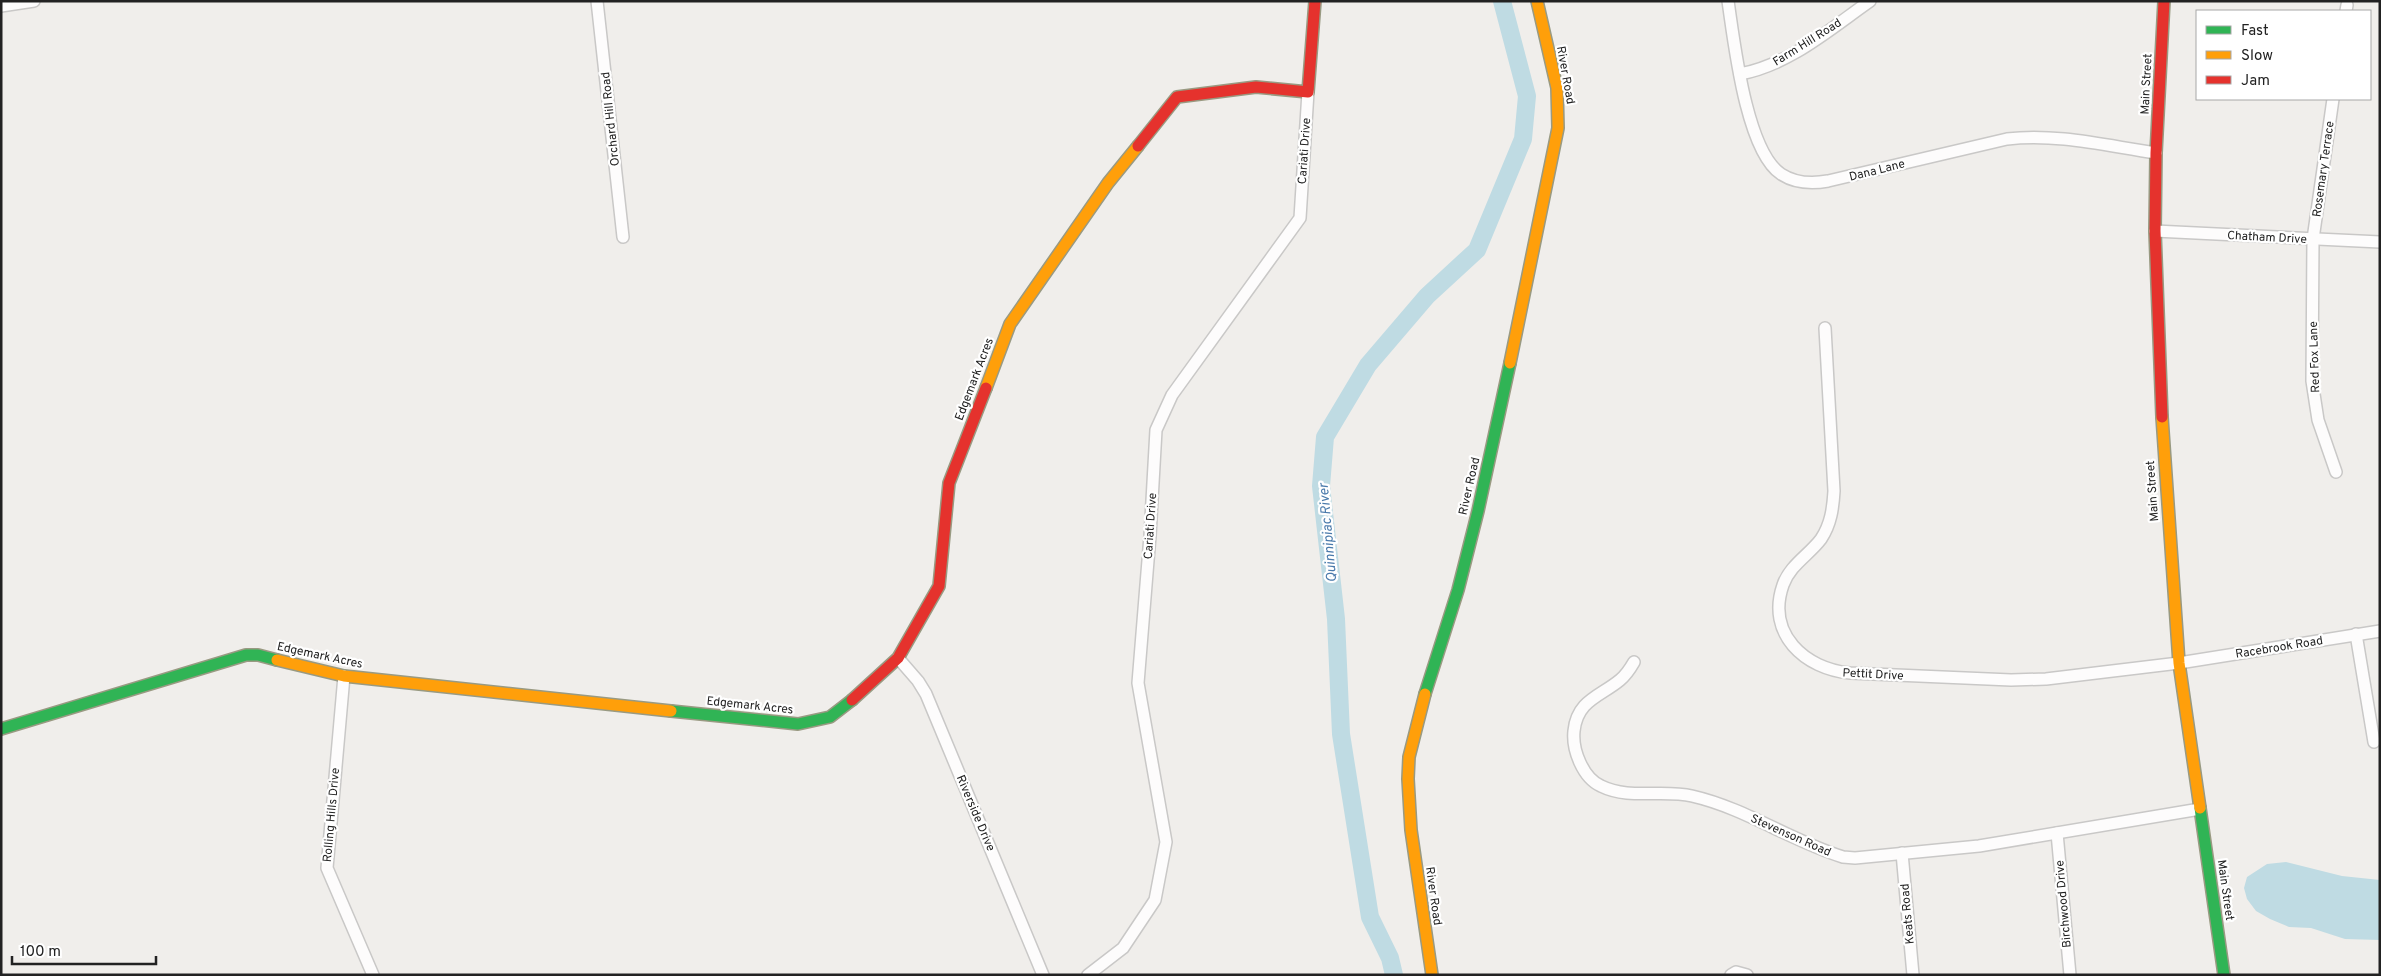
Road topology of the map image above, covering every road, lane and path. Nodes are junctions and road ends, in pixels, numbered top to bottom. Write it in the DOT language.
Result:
graph roads {
  1 [pos="34,1"];
  2 [pos="597,1"];
  3 [pos="1315,1"];
  4 [pos="1537,1"];
  5 [pos="1728,1"];
  6 [pos="1870,1"];
  7 [pos="2164,1"];
  8 [pos="1,6"];
  9 [pos="1740,74"];
  10 [pos="1308,92"];
  11 [pos="2333,100"];
  12 [pos="2156,153"];
  13 [pos="2155,231"];
  14 [pos="623,237"];
  15 [pos="2313,239"];
  16 [pos="2380,242"];
  17 [pos="1825,328"];
  18 [pos="2336,472"];
  19 [pos="2380,630"];
  20 [pos="2356,634"];
  21 [pos="898,658"];
  22 [pos="1634,662"];
  23 [pos="2179,663"];
  24 [pos="344,676"];
  25 [pos="1,729"];
  26 [pos="2374,742"];
  27 [pos="2200,809"];
  28 [pos="2057,833"];
  29 [pos="1902,853"];
  30 [pos="373,975"];
  31 [pos="1044,975"];
  32 [pos="1088,975"];
  33 [pos="1432,975"];
  34 [pos="1731,975"];
  35 [pos="1747,975"];
  36 [pos="1912,975"];
  37 [pos="2070,975"];
  38 [pos="2224,975"];
  1 -- 8 [label="street"];
  2 -- 14 [label="street, Orchard Hill Road"];
  3 -- 10 [label="main road"];
  4 -- 33 [label="main road, River Road"];
  5 -- 9 [label="street, Dana Lane"];
  6 -- 9 [label="street, Farm Hill Road"];
  7 -- 12 [label="main road, Main Street"];
  9 -- 12 [label="street, Dana Lane"];
  10 -- 21 [label="main road, Edgemark Acres"];
  10 -- 32 [label="street, Cariati Drive"];
  11 -- 15 [label="street, Rosemary Terrace"];
  12 -- 13 [label="main road, Main Street"];
  13 -- 15 [label="street, Chatham Drive"];
  13 -- 23 [label="main road, Main Street"];
  15 -- 16 [label="street, Chatham Drive"];
  15 -- 18 [label="street, Red Fox Lane"];
  17 -- 23 [label="street, Pettit Drive"];
  19 -- 20 [label="street, Racebrook Road"];
  20 -- 23 [label="street, Racebrook Road"];
  20 -- 26 [label="street"];
  21 -- 24 [label="main road, Edgemark Acres"];
  21 -- 31 [label="street, Riverside Drive"];
  22 -- 29 [label="street, Stevenson Road"];
  23 -- 27 [label="main road, Main Street"];
  24 -- 25 [label="main road, Edgemark Acres"];
  24 -- 30 [label="street, Rolling Hills Drive"];
  27 -- 28 [label="street, Stevenson Road"];
  27 -- 38 [label="main road, Main Street"];
  28 -- 29 [label="street, Stevenson Road"];
  28 -- 37 [label="street, Birchwood Drive"];
  29 -- 36 [label="street, Keats Road"];
  34 -- 35 [label="street"];
}
